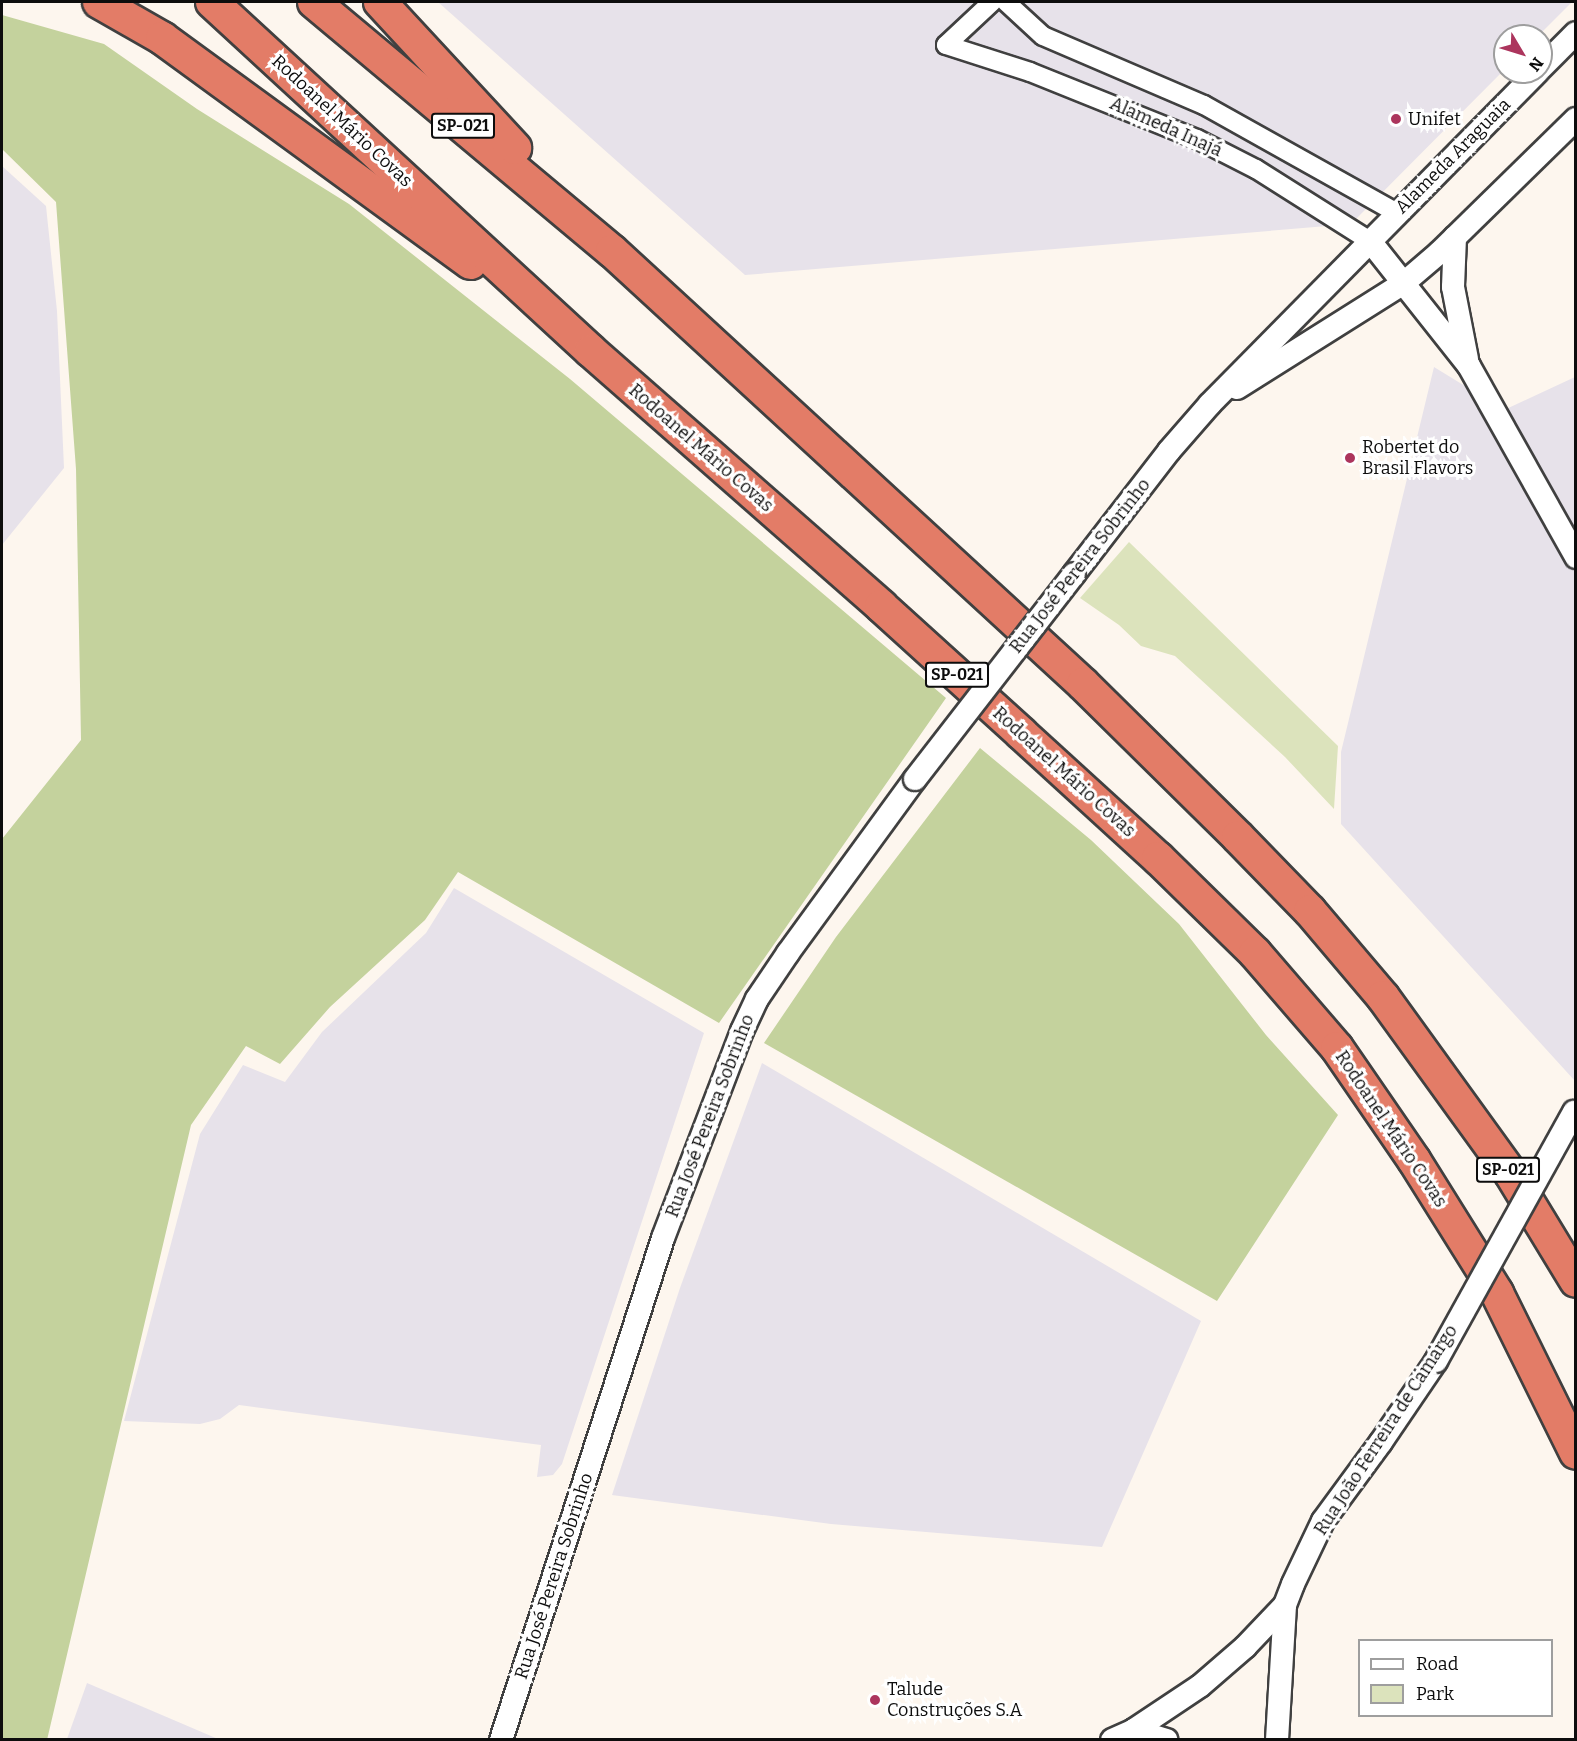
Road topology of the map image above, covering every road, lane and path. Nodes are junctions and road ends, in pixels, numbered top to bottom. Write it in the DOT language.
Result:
graph roads {
  1 [pos="99,2"];
  2 [pos="212,2"];
  3 [pos="314,2"];
  4 [pos="380,2"];
  5 [pos="992,2"];
  6 [pos="1006,2"];
  7 [pos="1575,33"];
  8 [pos="1553,56"];
  9 [pos="1525,84"];
  10 [pos="1575,119"];
  11 [pos="1397,213"];
  12 [pos="1455,237"];
  13 [pos="1370,241"];
  14 [pos="612,251"];
  15 [pos="1405,282"];
  16 [pos="591,351"];
  17 [pos="1469,366"];
  18 [pos="1210,404"];
  19 [pos="1575,556"];
  20 [pos="1575,1111"];
  21 [pos="1575,1281"];
  22 [pos="1575,1453"];
  23 [pos="1285,1605"];
  24 [pos="1134,1730"];
  25 [pos="501,1740"];
  26 [pos="1112,1740"];
  27 [pos="1167,1740"];
  28 [pos="1277,1740"];
  1 -- 16 [label="highway"];
  2 -- 16 [label="highway, Rodoanel Mário Covas / SP-021"];
  3 -- 14 [label="highway, SP-021"];
  4 -- 14 [label="highway"];
  5 -- 13 [label="street, Alameda Inajá"];
  6 -- 11 [label="street, Alameda Inajá"];
  7 -- 8 [label="street"];
  9 -- 11 [label="street, Alameda Araguaia"];
  10 -- 12 [label="street"];
  11 -- 13 [label="street, Alameda Araguaia"];
  12 -- 15 [label="street"];
  12 -- 17 [label="street"];
  13 -- 15 [label="street"];
  13 -- 18 [label="street, Rua José Pereira Sobrinho"];
  14 -- 21 [label="highway, SP-021"];
  15 -- 17 [label="street"];
  15 -- 18 [label="street, Rua José Pereira Sobrinho"];
  16 -- 22 [label="highway, Rodoanel Mário Covas / SP-021"];
  17 -- 19 [label="street"];
  18 -- 25 [label="street, Rua José Pereira Sobrinho, bridge"];
  20 -- 23 [label="street, Rua João Ferreira de Camargo, bridge"];
  23 -- 24 [label="street"];
  23 -- 28 [label="street, Rua João Ferreira de Camargo"];
  24 -- 26 [label="street"];
  24 -- 27 [label="street"];
}
